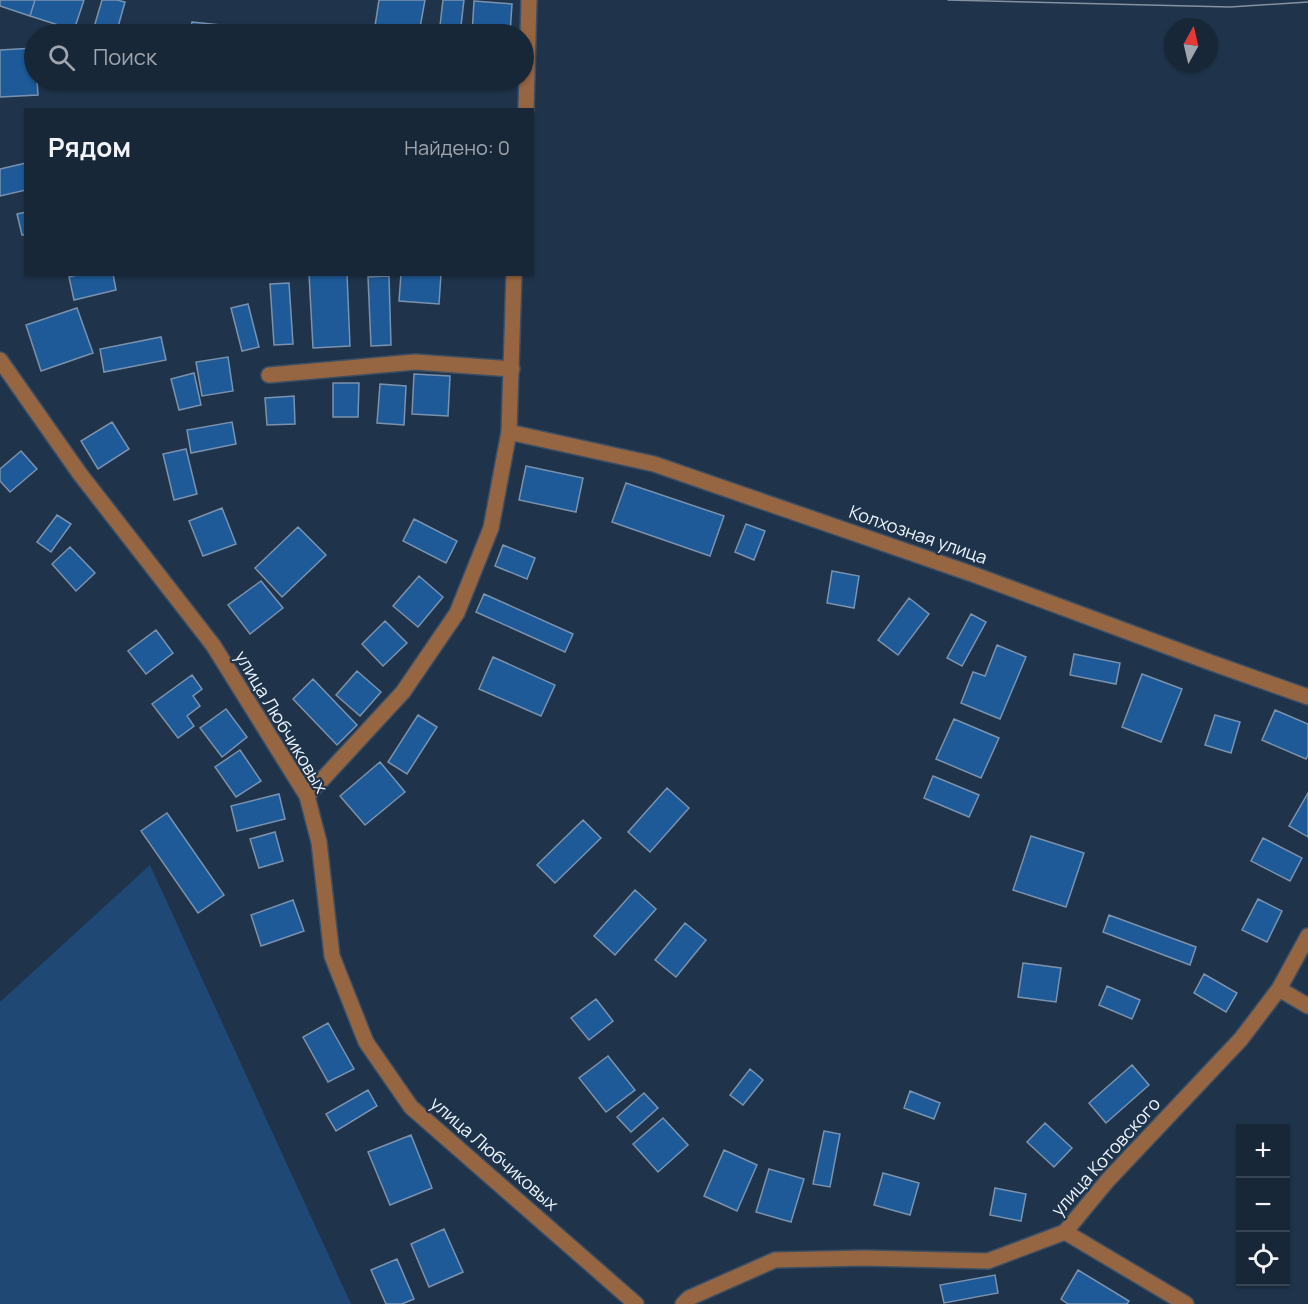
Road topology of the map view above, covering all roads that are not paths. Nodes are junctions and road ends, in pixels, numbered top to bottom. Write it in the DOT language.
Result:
graph roads {
  1 [pos="529,0"];
  2 [pos="528,24"];
  3 [pos="527,90"];
  4 [pos="526,108"];
  5 [pos="514,276"];
  6 [pos="0,360"];
  7 [pos="512,369"];
  8 [pos="269,375"];
  9 [pos="510,432"];
  10 [pos="1308,697"];
  11 [pos="306,796"];
  12 [pos="1308,936"];
  13 [pos="1279,989"];
  14 [pos="1308,1006"];
  15 [pos="1065,1232"];
  16 [pos="636,1304"];
  17 [pos="683,1304"];
  18 [pos="1186,1304"];
  1 -- 2 [label="street"];
  3 -- 4 [label="street"];
  5 -- 7 [label="street"];
  6 -- 11 [label="street, улица Любчиковых"];
  7 -- 8 [label="street"];
  7 -- 9 [label="street"];
  9 -- 10 [label="street, Колхозная улица"];
  9 -- 11 [label="street"];
  11 -- 16 [label="street, улица Любчиковых"];
  12 -- 13 [label="street, улица Котовского"];
  13 -- 14 [label="street"];
  13 -- 15 [label="street, улица Котовского"];
  15 -- 17 [label="street, улица Котовского"];
  15 -- 18 [label="street"];
}
